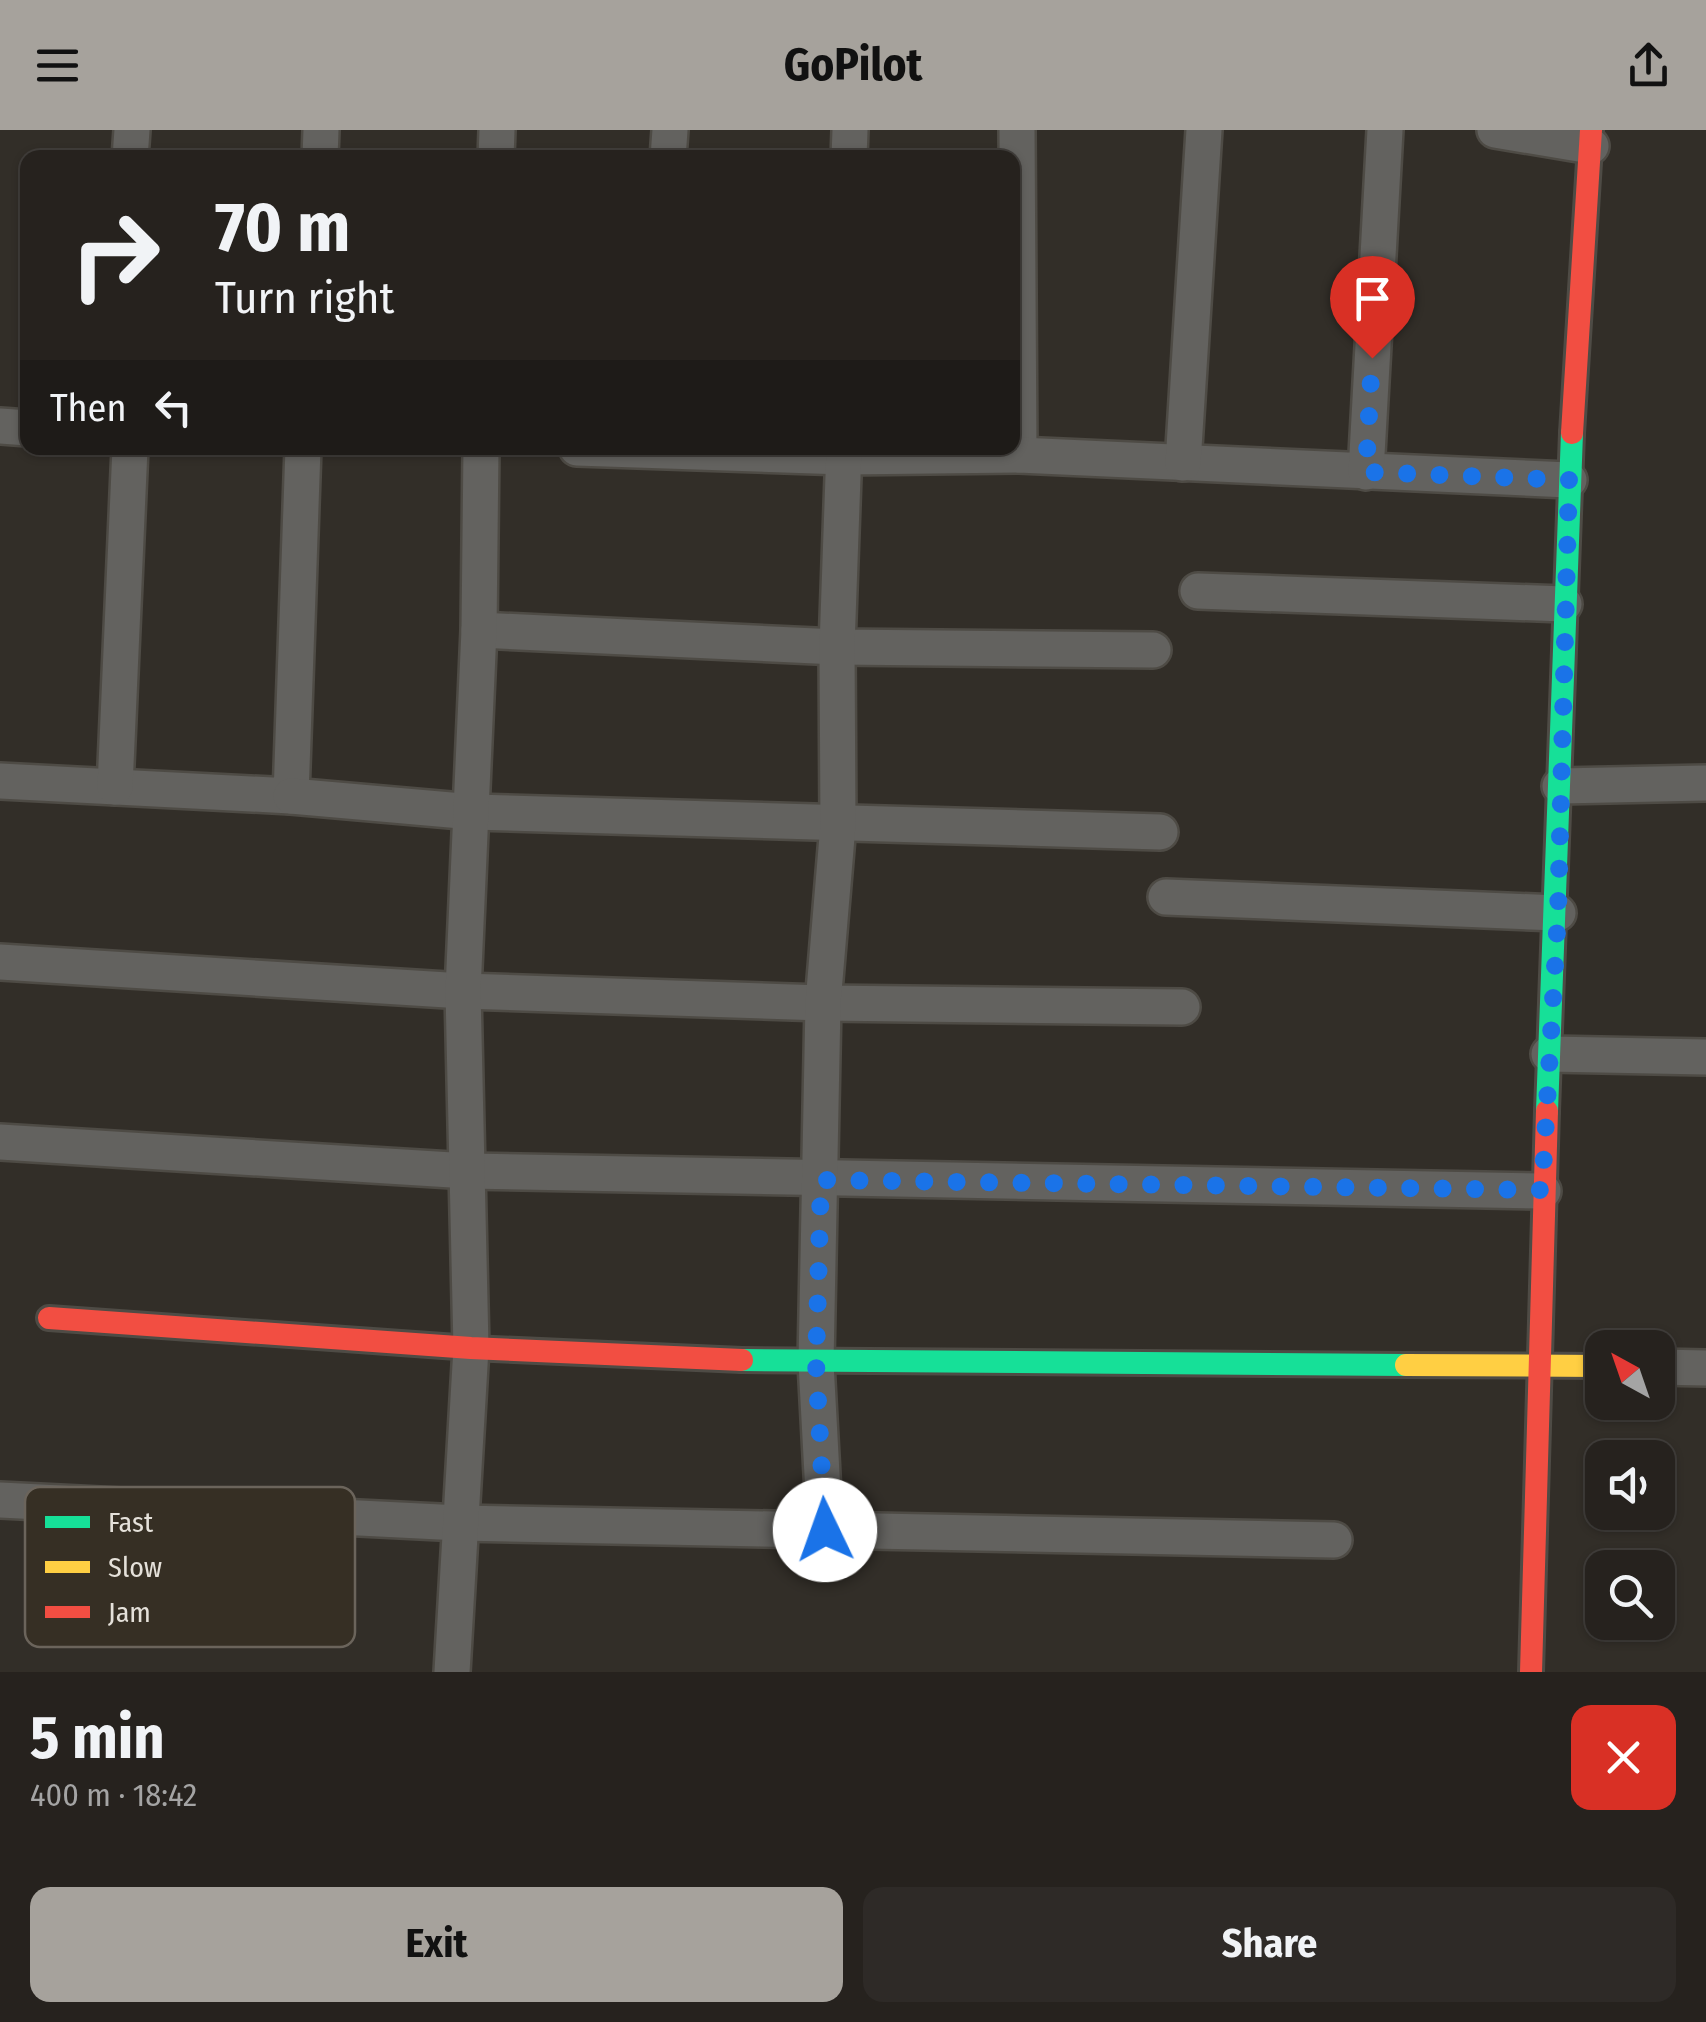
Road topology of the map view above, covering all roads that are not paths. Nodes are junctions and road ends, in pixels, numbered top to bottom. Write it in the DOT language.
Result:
graph roads {
  1 [pos="1204,130"];
  2 [pos="1385,130"];
  3 [pos="1495,130"];
  4 [pos="1591,138"];
  5 [pos="130,455"];
  6 [pos="302,455"];
  7 [pos="482,455"];
  8 [pos="844,455"];
  9 [pos="1019,455"];
  10 [pos="1183,463"];
  11 [pos="1366,472"];
  12 [pos="1569,480"];
  13 [pos="1198,592"];
  14 [pos="1564,604"];
  15 [pos="479,630"];
  16 [pos="837,647"];
  17 [pos="1153,650"];
  18 [pos="0,781"];
  19 [pos="1706,784"];
  20 [pos="1560,786"];
  21 [pos="116,787"];
  22 [pos="291,796"];
  23 [pos="472,812"];
  24 [pos="838,825"];
  25 [pos="1160,832"];
  26 [pos="1166,898"];
  27 [pos="1558,914"];
  28 [pos="0,962"];
  29 [pos="463,991"];
  30 [pos="823,1003"];
  31 [pos="1182,1007"];
  32 [pos="1549,1054"];
  33 [pos="1706,1057"];
  34 [pos="0,1142"];
  35 [pos="468,1171"];
  36 [pos="821,1180"];
  37 [pos="1542,1190"];
  38 [pos="49,1318"];
  39 [pos="471,1348"];
  40 [pos="816,1363"];
  41 [pos="1540,1364"];
  42 [pos="1585,1365"];
  43 [pos="1675,1367"];
  44 [pos="1706,1368"];
  45 [pos="0,1500"];
  46 [pos="25,1501"];
  47 [pos="355,1518"];
  48 [pos="460,1523"];
  49 [pos="825,1530"];
  50 [pos="1334,1540"];
  51 [pos="452,1672"];
  52 [pos="1531,1672"];
  1 -- 10 [label="street"];
  2 -- 11 [label="street"];
  3 -- 4 [label="street"];
  4 -- 12 [label="street"];
  5 -- 21 [label="street"];
  6 -- 22 [label="street"];
  7 -- 15 [label="street"];
  8 -- 16 [label="street"];
  9 -- 10 [label="street"];
  10 -- 11 [label="street"];
  11 -- 12 [label="street"];
  12 -- 14 [label="street"];
  13 -- 14 [label="street"];
  14 -- 20 [label="street"];
  15 -- 16 [label="street"];
  15 -- 23 [label="street"];
  16 -- 17 [label="street"];
  16 -- 24 [label="street"];
  18 -- 21 [label="street"];
  19 -- 20 [label="street"];
  20 -- 27 [label="street"];
  21 -- 22 [label="street"];
  22 -- 23 [label="street"];
  23 -- 24 [label="street"];
  23 -- 29 [label="street"];
  24 -- 25 [label="street"];
  24 -- 30 [label="street"];
  26 -- 27 [label="street"];
  27 -- 32 [label="street"];
  28 -- 29 [label="street"];
  29 -- 30 [label="street"];
  29 -- 35 [label="street"];
  30 -- 31 [label="street"];
  30 -- 36 [label="street"];
  32 -- 33 [label="street"];
  32 -- 37 [label="street"];
  34 -- 35 [label="street"];
  35 -- 36 [label="street"];
  35 -- 39 [label="street"];
  36 -- 37 [label="street"];
  36 -- 40 [label="street"];
  37 -- 41 [label="street"];
  38 -- 39 [label="street"];
  39 -- 40 [label="street"];
  39 -- 48 [label="street"];
  40 -- 41 [label="street"];
  40 -- 49 [label="street"];
  41 -- 42 [label="street"];
  41 -- 52 [label="street"];
  43 -- 44 [label="street"];
  45 -- 46 [label="street"];
  47 -- 48 [label="street"];
  48 -- 49 [label="street"];
  48 -- 51 [label="street"];
  49 -- 50 [label="street"];
}
